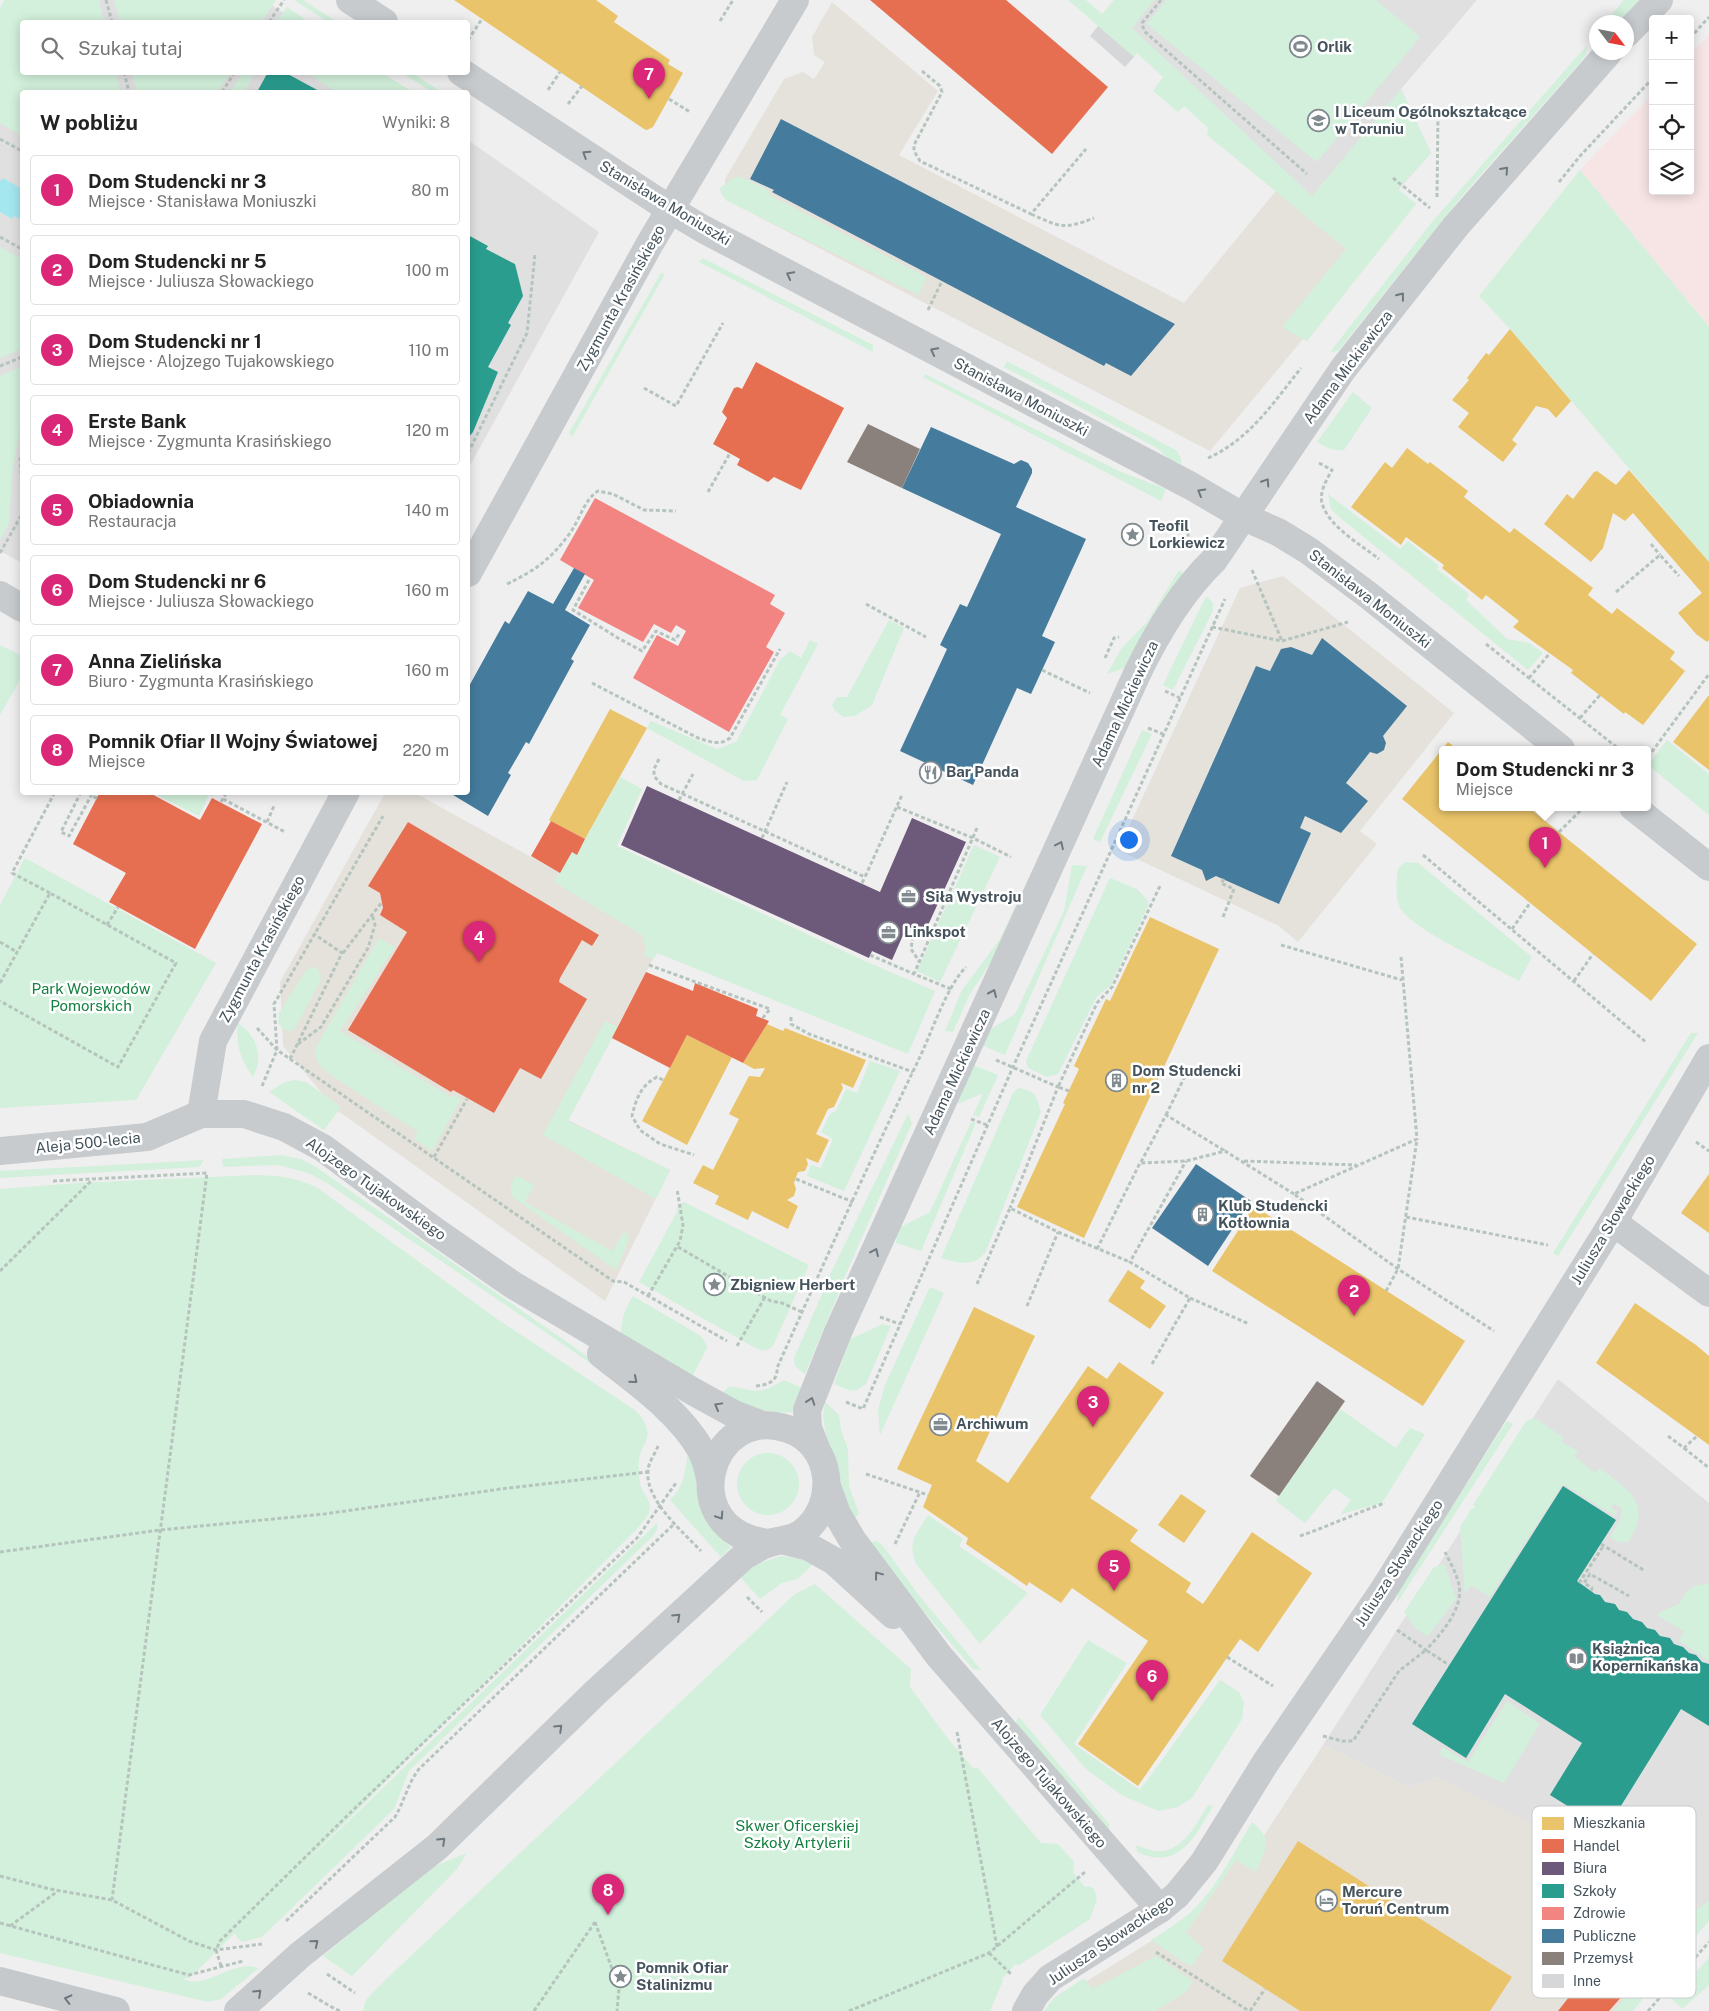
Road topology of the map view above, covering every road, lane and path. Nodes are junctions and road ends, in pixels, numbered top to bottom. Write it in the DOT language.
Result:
graph roads {
  1 [pos="106,0"];
  2 [pos="284,0"];
  3 [pos="350,0"];
  4 [pos="733,0"];
  5 [pos="795,0"];
  6 [pos="1161,0"];
  7 [pos="1659,0"];
  8 [pos="1709,17"];
  9 [pos="482,19"];
  10 [pos="111,20"];
  11 [pos="270,20"];
  12 [pos="381,20"];
  13 [pos="720,22"];
  14 [pos="1634,26"];
  15 [pos="1694,34"];
  16 [pos="470,37"];
  17 [pos="1603,60"];
  18 [pos="922,71"];
  19 [pos="560,72"];
  20 [pos="125,75"];
  21 [pos="233,75"];
  22 [pos="465,75"];
  23 [pos="1649,82"];
  24 [pos="582,86"];
  25 [pos="128,90"];
  26 [pos="223,90"];
  27 [pos="544,97"];
  28 [pos="669,99"];
  29 [pos="564,110"];
  30 [pos="1438,115"];
  31 [pos="697,116"];
  32 [pos="0,139"];
  33 [pos="1086,149"];
  34 [pos="20,150"];
  35 [pos="1307,174"];
  36 [pos="1394,178"];
  37 [pos="1559,182"];
  38 [pos="1437,200"];
  39 [pos="1431,208"];
  40 [pos="671,210"];
  41 [pos="1031,214"];
  42 [pos="1094,218"];
  43 [pos="0,238"];
  44 [pos="20,248"];
  45 [pos="535,254"];
  46 [pos="942,281"];
  47 [pos="925,314"];
  48 [pos="722,323"];
  49 [pos="20,358"];
  50 [pos="0,366"];
  51 [pos="644,388"];
  52 [pos="470,450"];
  53 [pos="730,453"];
  54 [pos="1332,470"];
  55 [pos="708,492"];
  56 [pos="676,511"];
  57 [pos="1244,517"];
  58 [pos="20,518"];
  59 [pos="1651,544"];
  60 [pos="0,553"];
  61 [pos="1660,555"];
  62 [pos="1385,564"];
  63 [pos="470,569"];
  64 [pos="1252,570"];
  65 [pos="1678,576"];
  66 [pos="589,580"];
  67 [pos="507,584"];
  68 [pos="1616,592"];
  69 [pos="1220,593"];
  70 [pos="0,596"];
  71 [pos="866,604"];
  72 [pos="20,607"];
  73 [pos="1349,622"];
  74 [pos="1212,627"];
  75 [pos="680,632"];
  76 [pos="926,637"];
  77 [pos="1282,641"];
  78 [pos="1484,642"];
  79 [pos="780,649"];
  80 [pos="1550,653"];
  81 [pos="1042,670"];
  82 [pos="1709,674"];
  83 [pos="1529,678"];
  84 [pos="592,683"];
  85 [pos="1090,693"];
  86 [pos="1600,695"];
  87 [pos="1580,718"];
  88 [pos="1557,746"];
  89 [pos="1615,746"];
  90 [pos="1651,753"];
  91 [pos="659,759"];
  92 [pos="693,774"];
  93 [pos="787,782"];
  94 [pos="682,794"];
  95 [pos="53,795"];
  96 [pos="80,795"];
  97 [pos="90,795"];
  98 [pos="92,795"];
  99 [pos="225,795"];
  100 [pos="344,795"];
  101 [pos="902,795"];
  102 [pos="97,798"];
  103 [pos="679,800"];
  104 [pos="274,806"];
  105 [pos="897,807"];
  106 [pos="1580,811"];
  107 [pos="1638,811"];
  108 [pos="383,816"];
  109 [pos="267,822"];
  110 [pos="977,828"];
  111 [pos="764,831"];
  112 [pos="285,832"];
  113 [pos="1560,832"];
  114 [pos="762,838"];
  115 [pos="973,838"];
  116 [pos="1423,855"];
  117 [pos="1011,857"];
  118 [pos="1709,867"];
  119 [pos="865,877"];
  120 [pos="1224,879"];
  121 [pos="862,884"];
  122 [pos="1160,886"];
  123 [pos="944,890"];
  124 [pos="950,891"];
  125 [pos="50,893"];
  126 [pos="382,902"];
  127 [pos="1530,903"];
  128 [pos="118,907"];
  129 [pos="372,914"];
  130 [pos="1223,917"];
  131 [pos="107,925"];
  132 [pos="1512,929"];
  133 [pos="914,930"];
  134 [pos="314,934"];
  135 [pos="0,942"];
  136 [pos="1281,945"];
  137 [pos="17,952"];
  138 [pos="342,953"];
  139 [pos="1593,954"];
  140 [pos="870,955"];
  141 [pos="1400,957"];
  142 [pos="919,961"];
  143 [pos="648,965"];
  144 [pos="960,973"];
  145 [pos="914,974"];
  146 [pos="1402,980"];
  147 [pos="1574,981"];
  148 [pos="0,983"];
  149 [pos="951,989"];
  150 [pos="0,1001"];
  151 [pos="791,1017"];
  152 [pos="762,1019"];
  153 [pos="253,1023"];
  154 [pos="931,1033"];
  155 [pos="935,1035"];
  156 [pos="1647,1043"];
  157 [pos="298,1044"];
  158 [pos="277,1050"];
  159 [pos="1709,1058"];
  160 [pos="290,1059"];
  161 [pos="1013,1067"];
  162 [pos="912,1072"];
  163 [pos="1185,1076"];
  164 [pos="663,1080"];
  165 [pos="262,1086"];
  166 [pos="1058,1087"];
  167 [pos="1069,1091"];
  168 [pos="467,1100"];
  169 [pos="201,1114"];
  170 [pos="1166,1115"];
  171 [pos="1417,1139"];
  172 [pos="1695,1142"];
  173 [pos="1709,1150"];
  174 [pos="0,1151"];
  175 [pos="1225,1151"];
  176 [pos="694,1155"];
  177 [pos="434,1157"];
  178 [pos="1186,1161"];
  179 [pos="1242,1161"];
  180 [pos="1140,1163"];
  181 [pos="1359,1165"];
  182 [pos="796,1179"];
  183 [pos="677,1189"];
  184 [pos="1294,1194"];
  185 [pos="853,1202"];
  186 [pos="1010,1208"];
  187 [pos="1406,1217"];
  188 [pos="1613,1222"];
  189 [pos="1058,1232"];
  190 [pos="1548,1245"];
  191 [pos="678,1247"];
  192 [pos="1097,1249"];
  193 [pos="1130,1262"];
  194 [pos="1398,1269"];
  195 [pos="0,1271"];
  196 [pos="513,1284"];
  197 [pos="977,1284"];
  198 [pos="1386,1291"];
  199 [pos="1709,1293"];
  200 [pos="648,1296"];
  201 [pos="765,1298"];
  202 [pos="1190,1298"];
  203 [pos="1026,1306"];
  204 [pos="802,1312"];
  205 [pos="1249,1324"];
  206 [pos="1494,1331"];
  207 [pos="727,1341"];
  208 [pos="737,1346"];
  209 [pos="1152,1364"];
  210 [pos="752,1386"];
  211 [pos="840,1399"];
  212 [pos="762,1425"];
  213 [pos="1668,1436"];
  214 [pos="1697,1436"];
  215 [pos="660,1442"];
  216 [pos="816,1448"];
  217 [pos="1684,1448"];
  218 [pos="1709,1468"];
  219 [pos="647,1472"];
  220 [pos="866,1474"];
  221 [pos="679,1477"];
  222 [pos="710,1479"];
  223 [pos="827,1486"];
  224 [pos="920,1492"];
  225 [pos="928,1495"];
  226 [pos="1385,1503"];
  227 [pos="659,1506"];
  228 [pos="675,1523"];
  229 [pos="160,1530"];
  230 [pos="1300,1536"];
  231 [pos="777,1542"];
  232 [pos="892,1549"];
  233 [pos="1444,1550"];
  234 [pos="0,1552"];
  235 [pos="702,1552"];
  236 [pos="1645,1571"];
  237 [pos="1579,1583"];
  238 [pos="1591,1591"];
  239 [pos="1629,1596"];
  240 [pos="1395,1628"];
  241 [pos="1426,1650"];
  242 [pos="939,1656"];
  243 [pos="1228,1657"];
  244 [pos="1449,1665"];
  245 [pos="1273,1686"];
  246 [pos="957,1732"];
  247 [pos="1326,1737"];
  248 [pos="1084,1872"];
  249 [pos="0,1876"];
  250 [pos="59,1891"];
  251 [pos="112,1900"];
  252 [pos="1160,1909"];
  253 [pos="0,1923"];
  254 [pos="10,1926"];
  255 [pos="280,1927"];
  256 [pos="1709,1942"];
  257 [pos="257,1945"];
  258 [pos="997,1947"];
  259 [pos="216,1950"];
  260 [pos="990,1954"];
  261 [pos="1696,1957"];
  262 [pos="247,1961"];
  263 [pos="1176,1964"];
  264 [pos="221,1966"];
  265 [pos="324,1972"];
  266 [pos="1013,1976"];
  267 [pos="0,1981"];
  268 [pos="1265,1989"];
  269 [pos="303,1990"];
  270 [pos="355,1992"];
  271 [pos="1659,1998"];
  272 [pos="334,2010"];
  273 [pos="116,2011"];
  274 [pos="238,2011"];
  275 [pos="341,2011"];
  276 [pos="534,2011"];
  277 [pos="617,2011"];
  278 [pos="850,2011"];
  279 [pos="1026,2011"];
  280 [pos="1249,2011"];
  281 [pos="1648,2011"];
  1 -- 10 [label="path"];
  2 -- 11 [label="path"];
  3 -- 12 [label="street"];
  4 -- 13 [label="path"];
  5 -- 40 [label="street, Zygmunta Krasińskiego"];
  6 -- 35 [label="path"];
  7 -- 14 [label="street"];
  8 -- 15 [label="path"];
  9 -- 16 [label="path"];
  57 -- 17 [label="street, Adama Mickiewicza, one-way"];
  18 -- 41 [label="path"];
  19 -- 27 [label="path"];
  20 -- 25 [label="path"];
  21 -- 26 [label="path"];
  40 -- 22 [label="street, Stanisława Moniuszki, one-way"];
  23 -- 37 [label="path"];
  24 -- 29 [label="path"];
  28 -- 31 [label="path"];
  30 -- 38 [label="path"];
  32 -- 34 [label="path"];
  33 -- 41 [label="path"];
  36 -- 39 [label="path"];
  57 -- 40 [label="street, Stanisława Moniuszki, one-way"];
  40 -- 63 [label="street, Zygmunta Krasińskiego"];
  41 -- 42 [label="path"];
  43 -- 44 [label="path"];
  45 -- 52 [label="path"];
  46 -- 47 [label="path"];
  48 -- 51 [label="path"];
  49 -- 50 [label="path"];
  53 -- 55 [label="path"];
  54 -- 62 [label="path"];
  56 -- 67 [label="path"];
  57 -- 88 [label="street, Stanisława Moniuszki"];
  216 -- 57 [label="street, Adama Mickiewicza, one-way"];
  58 -- 60 [label="path"];
  59 -- 61 [label="path"];
  61 -- 65 [label="path"];
  61 -- 68 [label="path"];
  64 -- 77 [label="path"];
  66 -- 75 [label="path"];
  69 -- 74 [label="path"];
  70 -- 72 [label="street"];
  71 -- 76 [label="path"];
  73 -- 77 [label="path"];
  74 -- 77 [label="path"];
  74 -- 161 [label="path"];
  78 -- 83 [label="path"];
  79 -- 84 [label="path"];
  80 -- 83 [label="path"];
  81 -- 85 [label="path"];
  82 -- 90 [label="path"];
  83 -- 87 [label="path"];
  86 -- 87 [label="path"];
  87 -- 89 [label="path"];
  91 -- 94 [label="path"];
  92 -- 94 [label="path"];
  93 -- 111 [label="path"];
  94 -- 103 [label="path"];
  94 -- 111 [label="path"];
  95 -- 125 [label="path"];
  96 -- 97 [label="path"];
  98 -- 102 [label="path"];
  99 -- 109 [label="path"];
  100 -- 169 [label="street, Zygmunta Krasińskiego"];
  101 -- 105 [label="path"];
  104 -- 109 [label="path"];
  105 -- 115 [label="path"];
  105 -- 119 [label="path"];
  106 -- 113 [label="path"];
  107 -- 118 [label="street"];
  108 -- 134 [label="path"];
  109 -- 112 [label="path"];
  110 -- 115 [label="path"];
  111 -- 114 [label="path"];
  111 -- 119 [label="path"];
  115 -- 117 [label="path"];
  115 -- 124 [label="path"];
  116 -- 132 [label="path"];
  119 -- 121 [label="path"];
  120 -- 130 [label="path"];
  122 -- 166 [label="path"];
  123 -- 124 [label="path"];
  124 -- 142 [label="path"];
  125 -- 131 [label="path"];
  125 -- 137 [label="path"];
  126 -- 129 [label="path"];
  127 -- 132 [label="path"];
  128 -- 131 [label="path"];
  129 -- 138 [label="path"];
  129 -- 157 [label="path"];
  131 -- 150 [label="path"];
  132 -- 147 [label="path"];
  133 -- 142 [label="path"];
  134 -- 138 [label="path"];
  134 -- 158 [label="path"];
  135 -- 137 [label="path"];
  136 -- 146 [label="path"];
  137 -- 148 [label="path"];
  138 -- 157 [label="path"];
  139 -- 147 [label="path"];
  140 -- 145 [label="path"];
  141 -- 146 [label="path"];
  142 -- 145 [label="path"];
  143 -- 152 [label="path"];
  144 -- 149 [label="path"];
  145 -- 149 [label="path"];
  146 -- 171 [label="path"];
  147 -- 156 [label="path"];
  149 -- 154 [label="path"];
  151 -- 162 [label="path"];
  153 -- 158 [label="path"];
  154 -- 155 [label="path"];
  154 -- 162 [label="path"];
  157 -- 160 [label="path"];
  158 -- 160 [label="path"];
  158 -- 165 [label="path"];
  159 -- 188 [label="street, Juliusza Słowackiego"];
  160 -- 177 [label="path"];
  161 -- 166 [label="path"];
  161 -- 211 [label="path"];
  162 -- 185 [label="path"];
  163 -- 170 [label="path"];
  164 -- 176 [label="path"];
  166 -- 167 [label="path"];
  166 -- 186 [label="path"];
  168 -- 177 [label="path"];
  169 -- 174 [label="street, Aleja 500-lecia"];
  169 -- 196 [label="street, Alojzego Tujakowskiego"];
  170 -- 175 [label="path"];
  170 -- 180 [label="path"];
  171 -- 181 [label="path"];
  171 -- 187 [label="path"];
  172 -- 173 [label="path"];
  175 -- 178 [label="path"];
  175 -- 179 [label="path"];
  177 -- 200 [label="path"];
  178 -- 180 [label="path"];
  178 -- 193 [label="path"];
  179 -- 181 [label="path"];
  179 -- 184 [label="path"];
  180 -- 192 [label="path"];
  181 -- 184 [label="path"];
  182 -- 185 [label="path"];
  183 -- 191 [label="path"];
  184 -- 194 [label="path"];
  185 -- 204 [label="path"];
  186 -- 189 [label="path"];
  186 -- 197 [label="path"];
  187 -- 190 [label="path"];
  187 -- 194 [label="path"];
  188 -- 199 [label="street"];
  188 -- 252 [label="street, Juliusza Słowackiego"];
  189 -- 192 [label="path"];
  189 -- 203 [label="path"];
  191 -- 200 [label="path"];
  191 -- 201 [label="path"];
  192 -- 193 [label="path"];
  193 -- 202 [label="path"];
  194 -- 198 [label="path"];
  194 -- 206 [label="path"];
  195 -- 229 [label="path"];
  212 -- 196 [label="street, Alojzego Tujakowskiego, one-way"];
  196 -- 222 [label="street, Alojzego Tujakowskiego, one-way"];
  200 -- 207 [label="path"];
  201 -- 204 [label="path"];
  201 -- 208 [label="path"];
  202 -- 205 [label="path"];
  202 -- 209 [label="path"];
  204 -- 210 [label="path"];
  212 -- 216 [label="street"];
  212 -- 222 [label="street"];
  213 -- 217 [label="path"];
  214 -- 217 [label="path"];
  215 -- 219 [label="path"];
  216 -- 223 [label="street"];
  217 -- 218 [label="path"];
  219 -- 227 [label="path"];
  219 -- 229 [label="path"];
  220 -- 224 [label="path"];
  221 -- 227 [label="path"];
  222 -- 231 [label="street, one-way"];
  223 -- 231 [label="street"];
  242 -- 223 [label="street, Alojzego Tujakowskiego, one-way"];
  224 -- 225 [label="path"];
  224 -- 232 [label="path"];
  226 -- 230 [label="path"];
  227 -- 228 [label="path"];
  227 -- 259 [label="path"];
  228 -- 235 [label="path"];
  228 -- 255 [label="path"];
  229 -- 234 [label="path"];
  229 -- 251 [label="path"];
  231 -- 242 [label="street, Alojzego Tujakowskiego"];
  274 -- 231 [label="street, one-way"];
  233 -- 241 [label="path"];
  236 -- 237 [label="path"];
  238 -- 239 [label="path"];
  240 -- 241 [label="path"];
  241 -- 244 [label="path"];
  241 -- 247 [label="path"];
  242 -- 252 [label="street, Alojzego Tujakowskiego"];
  243 -- 245 [label="path"];
  246 -- 258 [label="path"];
  248 -- 258 [label="path"];
  249 -- 250 [label="path"];
  250 -- 251 [label="path"];
  250 -- 254 [label="path"];
  251 -- 259 [label="path"];
  252 -- 279 [label="street, Juliusza Słowackiego"];
  253 -- 254 [label="path"];
  254 -- 264 [label="path"];
  256 -- 261 [label="path"];
  257 -- 259 [label="path"];
  258 -- 260 [label="path"];
  259 -- 264 [label="path"];
  260 -- 266 [label="path"];
  260 -- 278 [label="path"];
  262 -- 264 [label="path"];
  263 -- 280 [label="path"];
  265 -- 270 [label="path"];
  273 -- 267 [label="main road, one-way"];
  268 -- 280 [label="path"];
  269 -- 272 [label="path"];
  271 -- 281 [label="path"];
  272 -- 275 [label="path"];
  276 -- 277 [label="path"];
}
